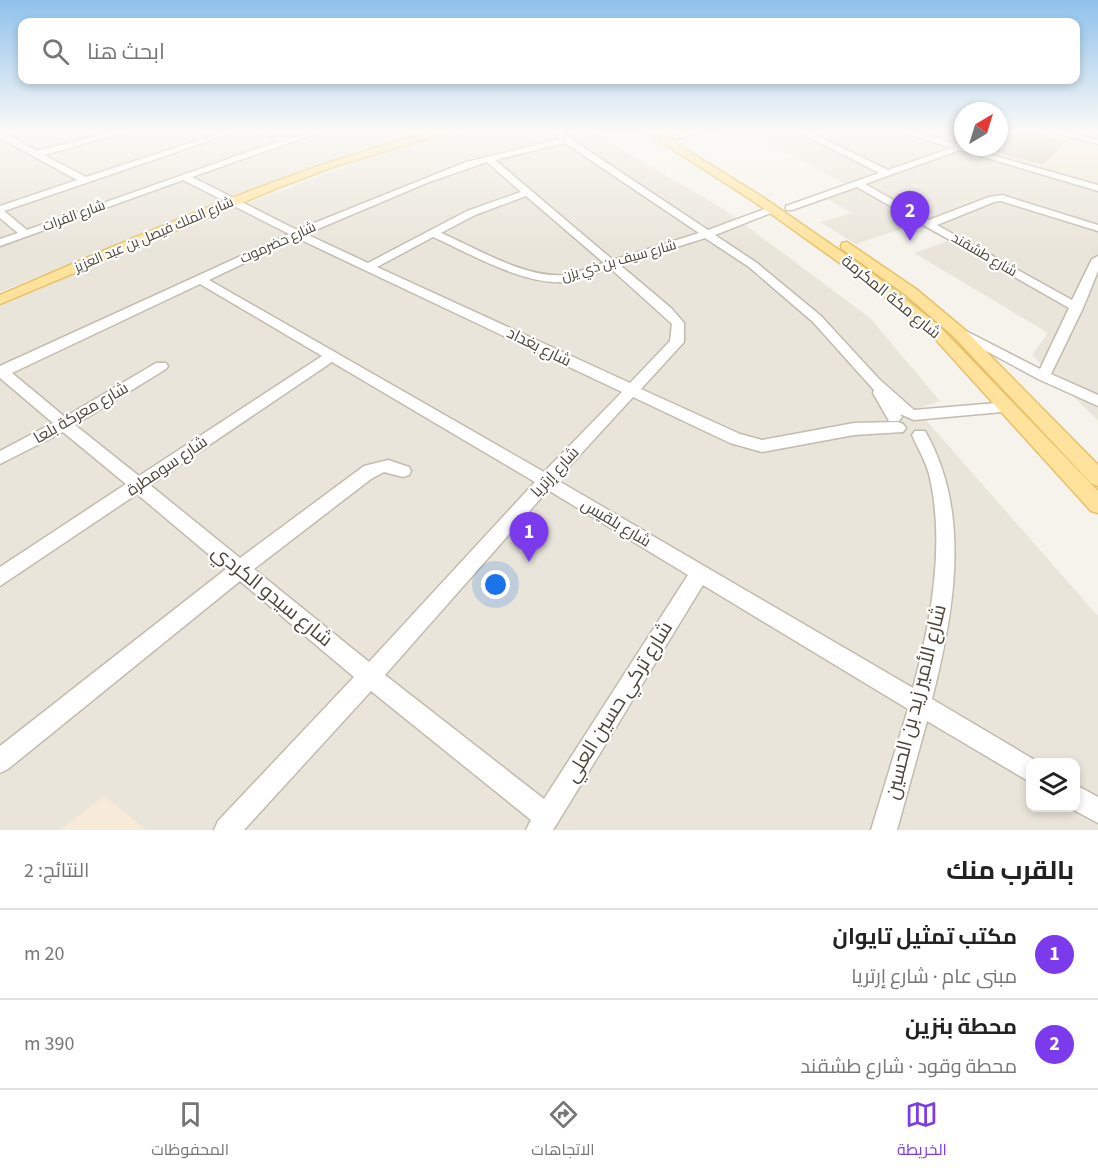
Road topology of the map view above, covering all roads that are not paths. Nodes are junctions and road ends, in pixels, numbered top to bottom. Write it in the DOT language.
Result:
graph roads {
  1 [pos="65,170"];
  2 [pos="115,170"];
  3 [pos="205,170"];
  4 [pos="320,170"];
  5 [pos="456,170"];
  6 [pos="500,170"];
  7 [pos="611,170"];
  8 [pos="711,170"];
  9 [pos="729,170"];
  10 [pos="879,170"];
  11 [pos="897,170"];
  12 [pos="1035,170"];
  13 [pos="888,174"];
  14 [pos="184,177"];
  15 [pos="84,180"];
  16 [pos="859,185"];
  17 [pos="1098,188"];
  18 [pos="527,193"];
  19 [pos="233,203"];
  20 [pos="789,207"];
  21 [pos="773,209"];
  22 [pos="0,211"];
  23 [pos="929,224"];
  24 [pos="1098,228"];
  25 [pos="433,233"];
  26 [pos="26,234"];
  27 [pos="297,234"];
  28 [pos="707,234"];
  29 [pos="0,243"];
  30 [pos="1098,259"];
  31 [pos="612,263"];
  32 [pos="369,267"];
  33 [pos="200,279"];
  34 [pos="0,300"];
  35 [pos="1077,308"];
  36 [pos="959,333"];
  37 [pos="333,355"];
  38 [pos="161,366"];
  39 [pos="1,372"];
  40 [pos="1043,376"];
  41 [pos="631,392"];
  42 [pos="1098,401"];
  43 [pos="1008,407"];
  44 [pos="956,413"];
  45 [pos="901,418"];
  46 [pos="65,423"];
  47 [pos="924,431"];
  48 [pos="0,458"];
  49 [pos="403,471"];
  50 [pos="1098,478"];
  51 [pos="546,481"];
  52 [pos="137,485"];
  53 [pos="1098,505"];
  54 [pos="240,569"];
  55 [pos="699,574"];
  56 [pos="0,577"];
  57 [pos="369,676"];
  58 [pos="920,704"];
  59 [pos="0,761"];
  60 [pos="1026,768"];
  61 [pos="1080,800"];
  62 [pos="1098,811"];
  63 [pos="543,823"];
  64 [pos="227,830"];
  65 [pos="884,830"];
  1 -- 15 [label="street"];
  2 -- 15 [label="street"];
  3 -- 14 [label="street, شارع الفرات"];
  4 -- 19 [label="main road, شارع الملك فيصل بن عبد العزيز"];
  5 -- 27 [label="street, شارع حضرموت"];
  6 -- 18 [label="street, شارع إرتريا"];
  7 -- 28 [label="street"];
  8 -- 21 [label="main road, شارع مكة المكرمة"];
  9 -- 20 [label="main road, شارع مكة المكرمة"];
  10 -- 13 [label="street"];
  11 -- 13 [label="street"];
  12 -- 17 [label="street"];
  13 -- 16 [label="street"];
  14 -- 19 [label="street, شارع بغداد"];
  14 -- 26 [label="street, شارع الفرات"];
  15 -- 22 [label="street"];
  16 -- 20 [label="street"];
  16 -- 23 [label="street, شارع طشقند"];
  18 -- 25 [label="street"];
  18 -- 31 [label="street, شارع إرتريا"];
  19 -- 27 [label="street, شارع بغداد"];
  19 -- 34 [label="main road, شارع الملك فيصل بن عبد العزيز"];
  20 -- 36 [label="main road, شارع مكة المكرمة"];
  21 -- 28 [label="street, شارع سيف بن ذي يزن"];
  21 -- 43 [label="main road, شارع مكة المكرمة"];
  22 -- 26 [label="street"];
  23 -- 24 [label="street"];
  23 -- 35 [label="street, شارع طشقند"];
  25 -- 31 [label="street, شارع سيف بن ذي يزن"];
  25 -- 32 [label="street"];
  26 -- 29 [label="street, شارع الفرات"];
  27 -- 32 [label="street, شارع بغداد"];
  27 -- 33 [label="street, شارع حضرموت"];
  28 -- 31 [label="street, شارع سيف بن ذي يزن"];
  28 -- 45 [label="street"];
  30 -- 35 [label="street"];
  31 -- 41 [label="street, شارع إرتريا"];
  32 -- 41 [label="street, شارع بغداد"];
  33 -- 37 [label="street, شارع بلقيس"];
  33 -- 39 [label="street, شارع حضرموت"];
  35 -- 40 [label="street"];
  36 -- 40 [label="street"];
  36 -- 50 [label="main road, شارع مكة المكرمة"];
  37 -- 51 [label="street, شارع بلقيس"];
  37 -- 52 [label="street, شارع سومطرة"];
  38 -- 46 [label="street, شارع معركة بلعا"];
  39 -- 46 [label="street, شارع سيدو الكردي"];
  40 -- 42 [label="street"];
  41 -- 45 [label="street, شارع بغداد"];
  41 -- 51 [label="street, شارع إرتريا"];
  43 -- 44 [label="street, شارع بغداد"];
  43 -- 53 [label="main road, شارع مكة المكرمة"];
  44 -- 45 [label="street, شارع بغداد"];
  44 -- 47 [label="street, شارع بغداد"];
  45 -- 47 [label="street"];
  46 -- 48 [label="street, شارع معركة بلعا"];
  46 -- 52 [label="street, شارع سيدو الكردي"];
  47 -- 58 [label="street, شارع الأمير زيد بن الحسين"];
  49 -- 54 [label="street"];
  51 -- 55 [label="street, شارع بلقيس"];
  51 -- 57 [label="street, شارع إرتريا"];
  52 -- 54 [label="street, شارع سيدو الكردي"];
  52 -- 56 [label="street, شارع سومطرة"];
  54 -- 57 [label="street, شارع سيدو الكردي"];
  54 -- 59 [label="street"];
  55 -- 58 [label="street, شارع بلقيس"];
  55 -- 63 [label="street, شارع تركي حسين العلي"];
  57 -- 63 [label="street, شارع سيدو الكردي"];
  57 -- 64 [label="street, شارع إرتريا"];
  58 -- 60 [label="street, شارع بلقيس"];
  58 -- 65 [label="street, شارع الأمير زيد بن الحسين"];
  61 -- 62 [label="street"];
}
